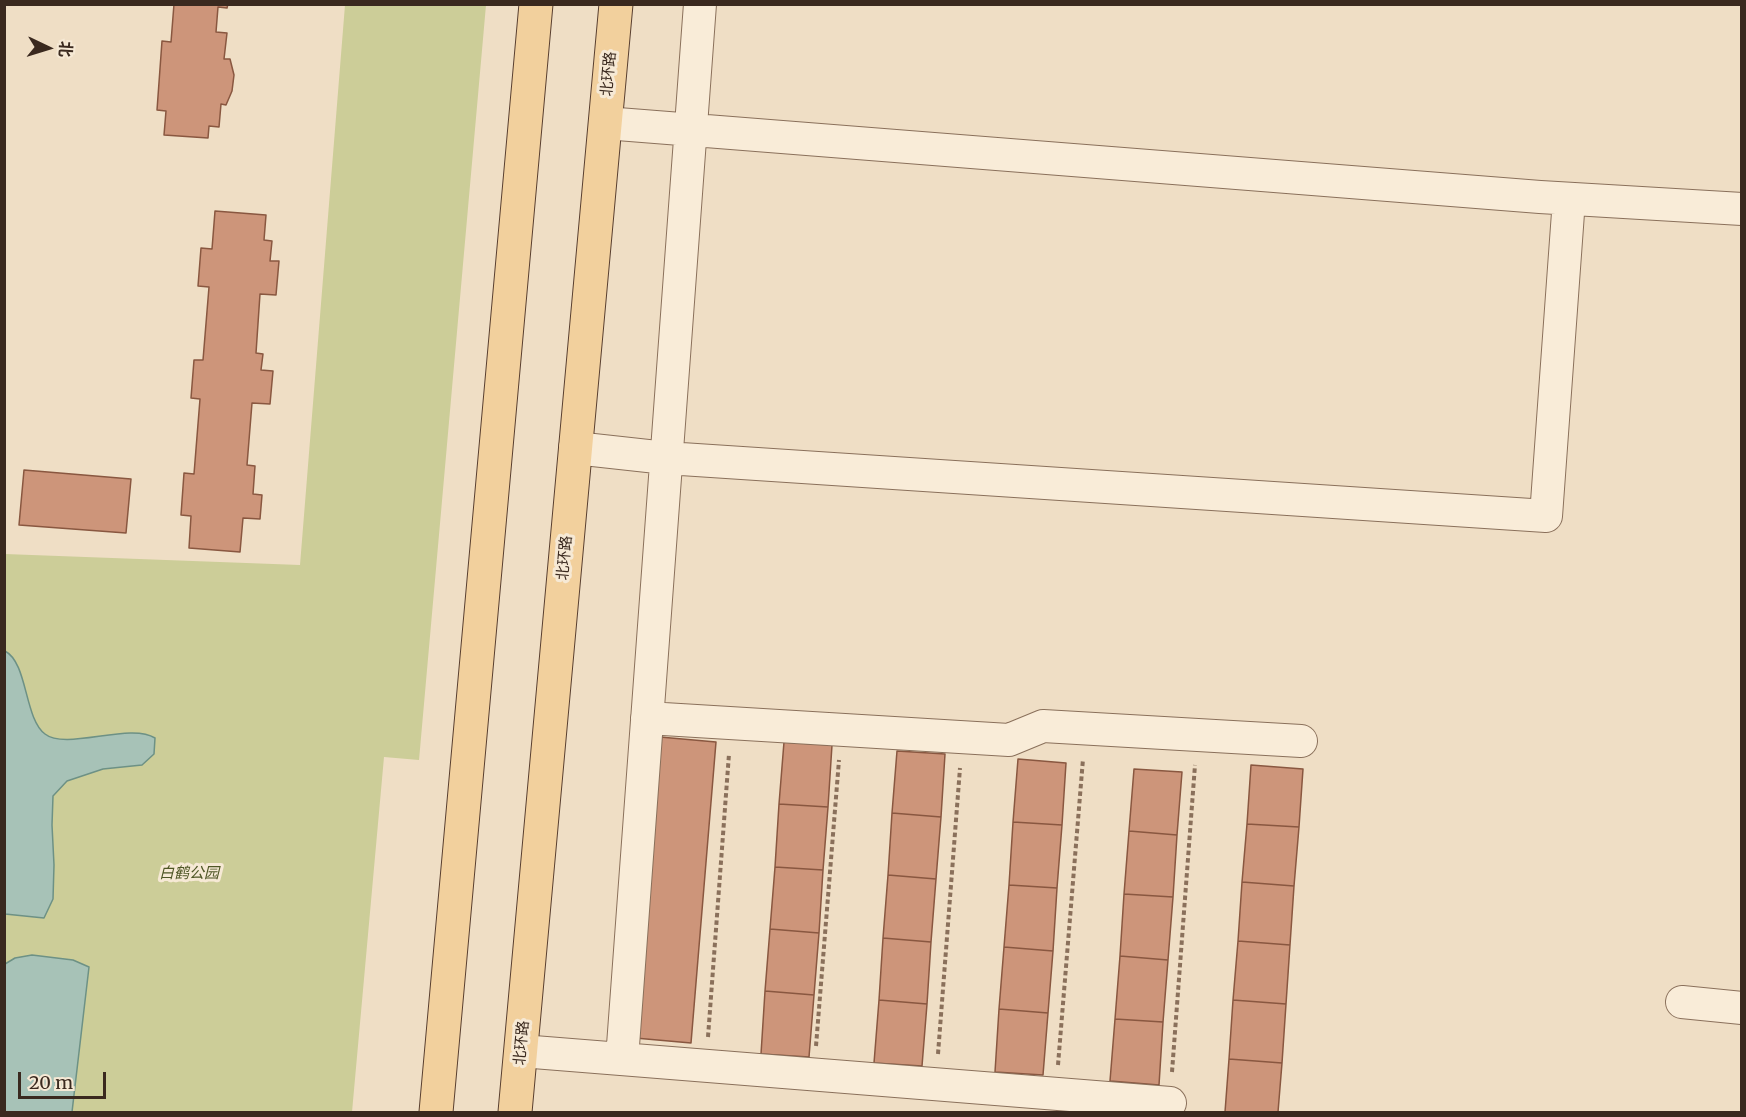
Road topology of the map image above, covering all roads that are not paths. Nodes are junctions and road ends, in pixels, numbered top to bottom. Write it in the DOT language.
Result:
graph roads {
  1 [pos="536,4"];
  2 [pos="616,4"];
  3 [pos="700,4"];
  4 [pos="605,123"];
  5 [pos="691,130"];
  6 [pos="1569,199"];
  7 [pos="1742,209"];
  8 [pos="575,448"];
  9 [pos="666,458"];
  10 [pos="647,718"];
  11 [pos="1301,741"];
  12 [pos="1682,1002"];
  13 [pos="1742,1008"];
  14 [pos="521,1051"];
  15 [pos="621,1059"];
  16 [pos="1170,1103"];
  17 [pos="436,1113"];
  18 [pos="515,1113"];
  1 -- 17 [label="main road"];
  2 -- 4 [label="main road, 北环路"];
  3 -- 5 [label="street"];
  4 -- 5 [label="street"];
  4 -- 8 [label="main road, 北环路"];
  5 -- 6 [label="street"];
  5 -- 9 [label="street"];
  6 -- 7 [label="street"];
  6 -- 9 [label="street"];
  8 -- 9 [label="street"];
  8 -- 14 [label="main road, 北环路"];
  9 -- 10 [label="street"];
  10 -- 11 [label="street"];
  10 -- 15 [label="street"];
  12 -- 13 [label="street"];
  14 -- 15 [label="street"];
  14 -- 18 [label="main road, 北环路"];
  15 -- 16 [label="street"];
}
